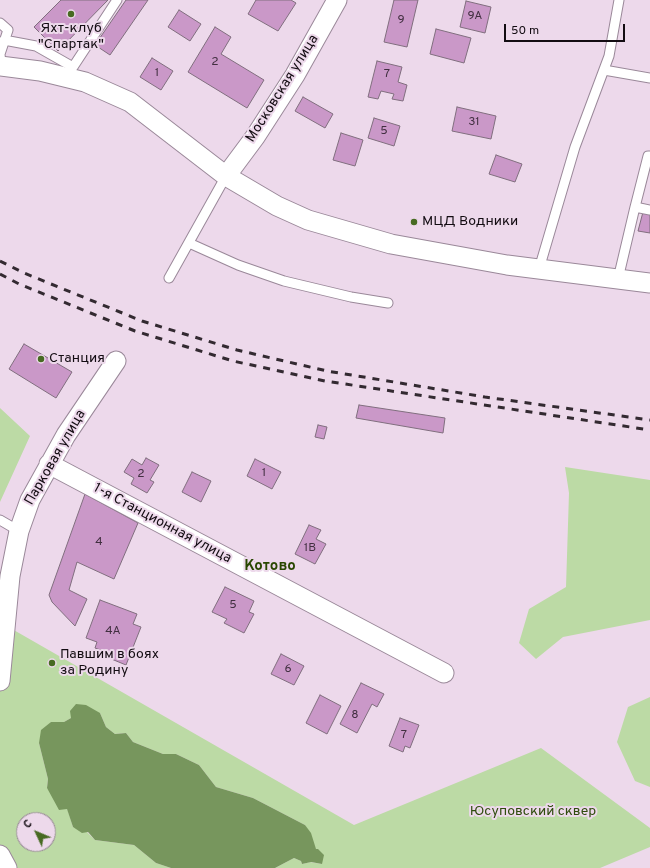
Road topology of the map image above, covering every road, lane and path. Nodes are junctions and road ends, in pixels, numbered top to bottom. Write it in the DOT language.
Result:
graph roads {
  1 [pos="117,0"];
  2 [pos="337,0"];
  3 [pos="619,0"];
  4 [pos="0,23"];
  5 [pos="4,40"];
  6 [pos="1,66"];
  7 [pos="604,70"];
  8 [pos="650,78"];
  9 [pos="650,156"];
  10 [pos="226,176"];
  11 [pos="635,207"];
  12 [pos="650,210"];
  13 [pos="189,243"];
  14 [pos="539,269"];
  15 [pos="169,278"];
  16 [pos="618,279"];
  17 [pos="650,284"];
  18 [pos="388,303"];
  19 [pos="116,361"];
  20 [pos="50,464"];
  21 [pos="0,520"];
  22 [pos="19,532"];
  23 [pos="444,673"];
  24 [pos="0,681"];
  25 [pos="0,855"];
  26 [pos="7,868"];
  1 -- 5 [label="lane"];
  2 -- 10 [label="street, Московская улица"];
  3 -- 7 [label="lane"];
  4 -- 5 [label="lane"];
  5 -- 6 [label="lane"];
  6 -- 10 [label="street"];
  7 -- 8 [label="lane"];
  7 -- 14 [label="lane"];
  9 -- 11 [label="lane"];
  10 -- 13 [label="lane"];
  10 -- 14 [label="street"];
  11 -- 12 [label="lane"];
  11 -- 16 [label="lane"];
  13 -- 15 [label="lane"];
  13 -- 18 [label="lane"];
  14 -- 16 [label="street"];
  16 -- 17 [label="street"];
  19 -- 20 [label="street, Парковая улица"];
  20 -- 22 [label="street, Парковая улица"];
  20 -- 23 [label="street, 1-я Станционная улица"];
  21 -- 22 [label="lane"];
  22 -- 24 [label="street, Парковая улица"];
  25 -- 26 [label="street"];
}
